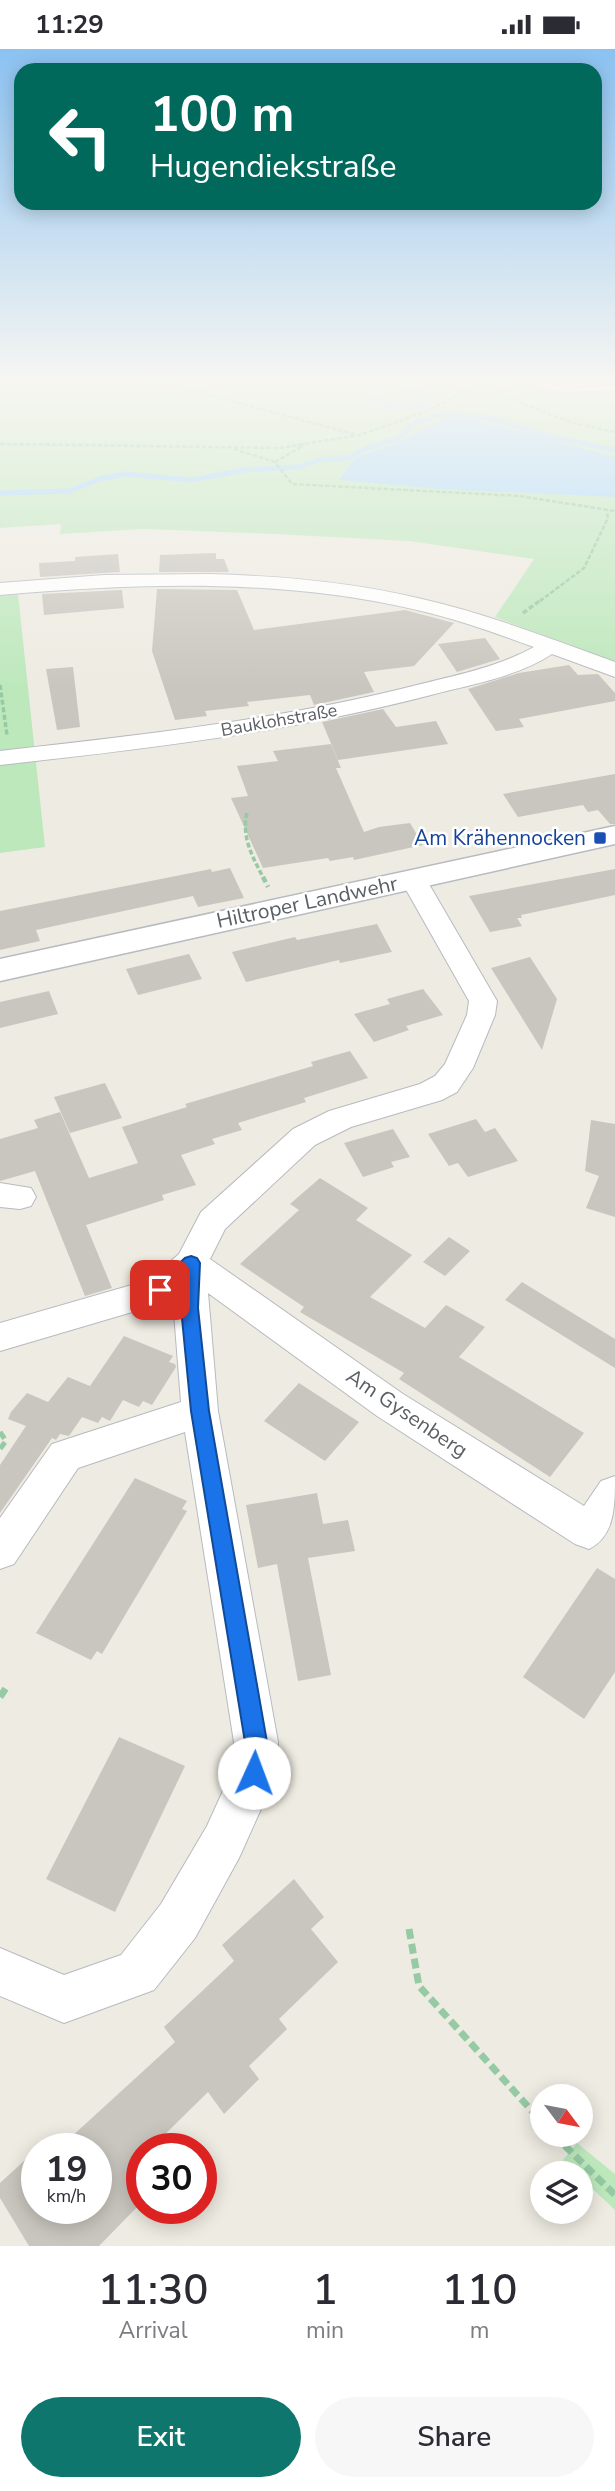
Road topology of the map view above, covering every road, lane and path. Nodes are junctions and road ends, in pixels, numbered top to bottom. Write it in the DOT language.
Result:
graph roads {
  1 [pos="291,484"];
  2 [pos="608,511"];
  3 [pos="615,511"];
  4 [pos="0,589"];
  5 [pos="527,638"];
  6 [pos="550,646"];
  7 [pos="615,670"];
  8 [pos="0,685"];
  9 [pos="5,757"];
  10 [pos="247,813"];
  11 [pos="615,835"];
  12 [pos="413,879"];
  13 [pos="278,909"];
  14 [pos="0,970"];
  15 [pos="191,1263"];
  16 [pos="0,1337"];
  17 [pos="200,1411"];
  18 [pos="0,1431"];
  19 [pos="0,1449"];
  20 [pos="615,1493"];
  21 [pos="0,1551"];
  22 [pos="8,1685"];
  23 [pos="0,1697"];
  24 [pos="409,1929"];
  25 [pos="0,1972"];
  26 [pos="530,2109"];
  27 [pos="566,2147"];
  28 [pos="615,2196"];
  1 -- 2 [label="path"];
  2 -- 3 [label="path"];
  2 -- 5 [label="path"];
  4 -- 5 [label="street"];
  5 -- 6 [label="street"];
  6 -- 7 [label="street"];
  6 -- 9 [label="street, Bauklohstraße"];
  8 -- 9 [label="path"];
  10 -- 13 [label="path"];
  11 -- 12 [label="street, Hiltroper Landwehr"];
  12 -- 13 [label="street, Hiltroper Landwehr"];
  12 -- 15 [label="street"];
  13 -- 14 [label="street, Hiltroper Landwehr"];
  15 -- 16 [label="street"];
  15 -- 17 [label="street"];
  15 -- 20 [label="street, Am Gysenberg"];
  17 -- 21 [label="street"];
  17 -- 25 [label="street"];
  18 -- 19 [label="path"];
  22 -- 23 [label="path"];
  24 -- 26 [label="path"];
  27 -- 28 [label="path"];
}
